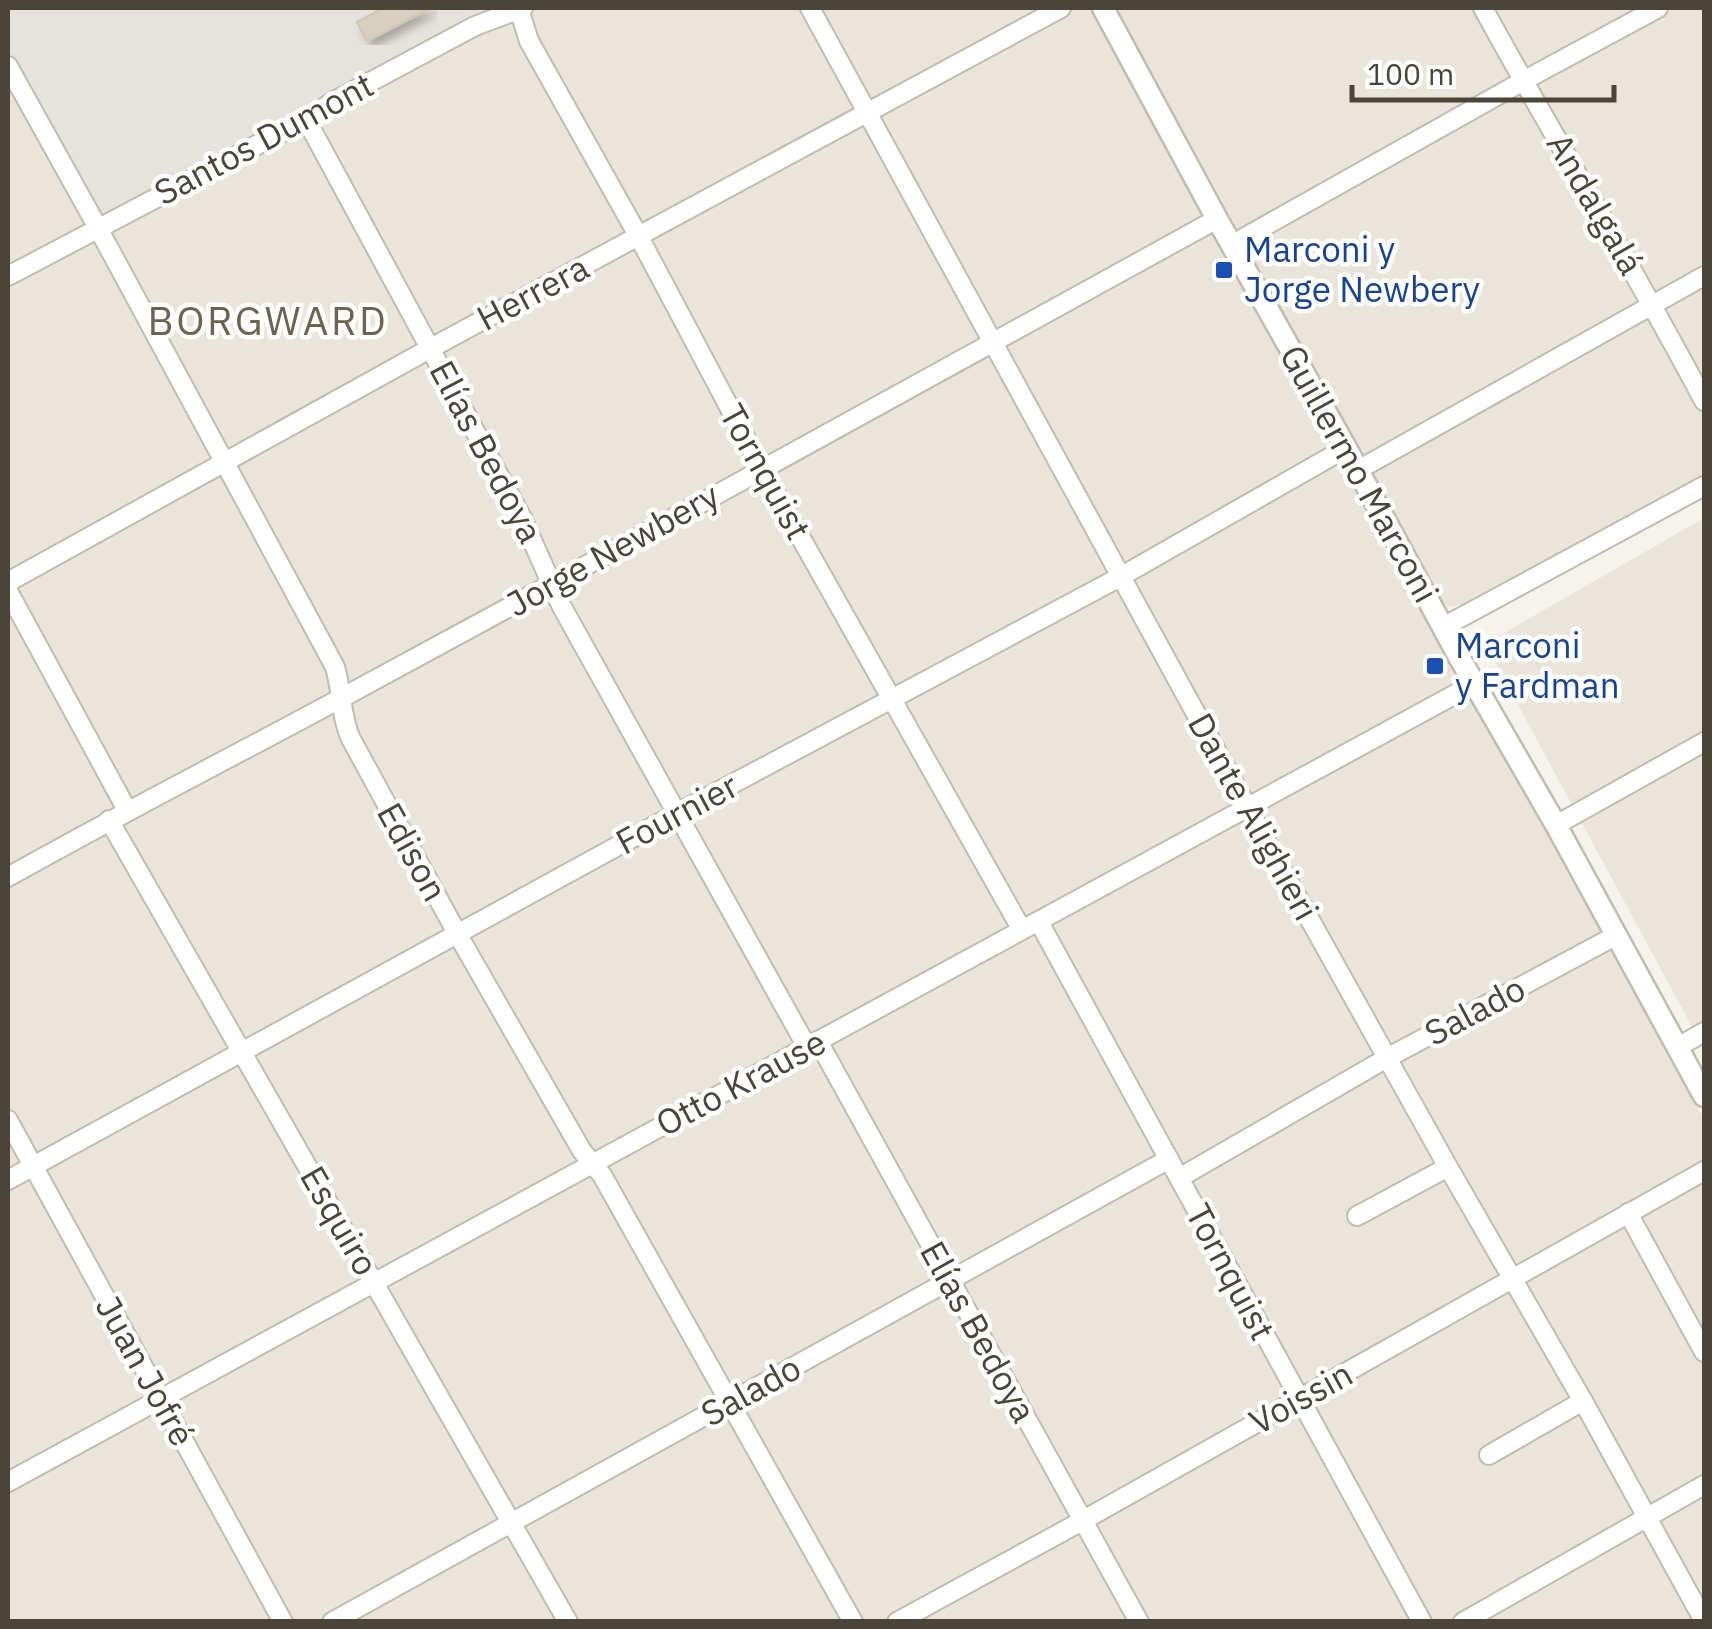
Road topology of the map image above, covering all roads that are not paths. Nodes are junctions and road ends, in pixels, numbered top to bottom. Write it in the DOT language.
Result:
graph roads {
  1 [pos="521,8"];
  2 [pos="810,8"];
  3 [pos="1061,8"];
  4 [pos="1103,8"];
  5 [pos="1483,8"];
  6 [pos="1658,8"];
  7 [pos="8,66"];
  8 [pos="1523,80"];
  9 [pos="867,113"];
  10 [pos="307,122"];
  11 [pos="1217,219"];
  12 [pos="98,228"];
  13 [pos="638,237"];
  14 [pos="1232,245"];
  15 [pos="8,276"];
  16 [pos="1704,276"];
  17 [pos="1653,304"];
  18 [pos="993,344"];
  19 [pos="431,348"];
  20 [pos="1704,401"];
  21 [pos="1346,448"];
  22 [pos="225,461"];
  23 [pos="762,470"];
  24 [pos="1358,470"];
  25 [pos="1704,486"];
  26 [pos="1120,576"];
  27 [pos="8,582"];
  28 [pos="552,584"];
  29 [pos="8,590"];
  30 [pos="1443,627"];
  31 [pos="1474,684"];
  32 [pos="343,697"];
  33 [pos="892,700"];
  34 [pos="1704,742"];
  35 [pos="1247,807"];
  36 [pos="128,810"];
  37 [pos="676,814"];
  38 [pos="109,820"];
  39 [pos="1556,825"];
  40 [pos="8,878"];
  41 [pos="1039,922"];
  42 [pos="1022,930"];
  43 [pos="458,935"];
  44 [pos="1616,935"];
  45 [pos="1704,1032"];
  46 [pos="813,1044"];
  47 [pos="1678,1046"];
  48 [pos="240,1050"];
  49 [pos="1386,1058"];
  50 [pos="1704,1096"];
  51 [pos="8,1120"];
  52 [pos="1169,1160"];
  53 [pos="592,1163"];
  54 [pos="32,1165"];
  55 [pos="1448,1168"];
  56 [pos="1704,1171"];
  57 [pos="1179,1178"];
  58 [pos="8,1180"];
  59 [pos="1628,1213"];
  60 [pos="1357,1216"];
  61 [pos="1512,1278"];
  62 [pos="375,1282"];
  63 [pos="950,1282"];
  64 [pos="1704,1352"];
  65 [pos="160,1400"];
  66 [pos="1299,1400"];
  67 [pos="1583,1401"];
  68 [pos="732,1402"];
  69 [pos="1489,1455"];
  70 [pos="8,1482"];
  71 [pos="1704,1486"];
  72 [pos="1647,1518"];
  73 [pos="1082,1521"];
  74 [pos="512,1522"];
  75 [pos="283,1622"];
  76 [pos="332,1622"];
  77 [pos="568,1622"];
  78 [pos="854,1622"];
  79 [pos="897,1622"];
  80 [pos="1139,1622"];
  81 [pos="1422,1622"];
  82 [pos="1463,1622"];
  83 [pos="1704,1622"];
  1 -- 10 [label="street, Santos Dumont"];
  1 -- 13 [label="street, Tornquist"];
  2 -- 9 [label="street, Dante Alighieri"];
  3 -- 9 [label="street, Herrera"];
  4 -- 11 [label="street, Guillermo Marconi"];
  5 -- 8 [label="street, Andalgalá"];
  6 -- 8 [label="street"];
  7 -- 12 [label="street, Edison"];
  8 -- 14 [label="street"];
  8 -- 17 [label="street, Andalgalá"];
  9 -- 13 [label="street, Herrera"];
  9 -- 18 [label="street, Dante Alighieri"];
  10 -- 12 [label="street, Santos Dumont"];
  10 -- 19 [label="street, Elías Bedoya"];
  11 -- 14 [label="street, Guillermo Marconi"];
  11 -- 18 [label="street, Jorge Newbery"];
  12 -- 15 [label="street, Santos Dumont"];
  12 -- 22 [label="street, Edison"];
  13 -- 19 [label="street, Herrera"];
  13 -- 23 [label="street, Tornquist"];
  14 -- 21 [label="street, Guillermo Marconi"];
  16 -- 17 [label="street"];
  17 -- 20 [label="street, Andalgalá"];
  17 -- 24 [label="street"];
  18 -- 23 [label="street, Jorge Newbery"];
  18 -- 26 [label="street, Dante Alighieri"];
  19 -- 22 [label="street, Herrera"];
  19 -- 28 [label="street, Elías Bedoya"];
  21 -- 24 [label="street, Guillermo Marconi"];
  21 -- 26 [label="street, Fournier"];
  22 -- 27 [label="street, Herrera"];
  22 -- 32 [label="street, Edison"];
  23 -- 28 [label="street, Jorge Newbery"];
  23 -- 33 [label="street, Tornquist"];
  24 -- 30 [label="street, Guillermo Marconi"];
  25 -- 30 [label="street"];
  26 -- 33 [label="street, Fournier"];
  26 -- 35 [label="street, Dante Alighieri"];
  28 -- 32 [label="street, Jorge Newbery"];
  28 -- 37 [label="street, Elías Bedoya"];
  29 -- 36 [label="street"];
  30 -- 31 [label="street, Guillermo Marconi"];
  31 -- 35 [label="street, Otto Krause"];
  31 -- 39 [label="street, Guillermo Marconi"];
  32 -- 36 [label="street, Jorge Newbery"];
  32 -- 43 [label="street, Edison"];
  33 -- 37 [label="street, Fournier"];
  33 -- 42 [label="street, Tornquist"];
  34 -- 39 [label="street"];
  35 -- 41 [label="street, Otto Krause"];
  35 -- 49 [label="street, Dante Alighieri"];
  36 -- 38 [label="street, Jorge Newbery"];
  37 -- 43 [label="street, Fournier"];
  37 -- 46 [label="street, Elías Bedoya"];
  38 -- 40 [label="street, Jorge Newbery"];
  38 -- 48 [label="street, Esquiro"];
  39 -- 44 [label="street, Guillermo Marconi"];
  41 -- 42 [label="street, Otto Krause"];
  41 -- 52 [label="street, Tornquist"];
  42 -- 46 [label="street, Otto Krause"];
  43 -- 48 [label="street, Fournier"];
  43 -- 53 [label="street, Edison"];
  44 -- 47 [label="street, Guillermo Marconi"];
  44 -- 49 [label="street, Salado"];
  45 -- 47 [label="street"];
  46 -- 53 [label="street, Otto Krause"];
  46 -- 63 [label="street, Elías Bedoya"];
  47 -- 50 [label="street, Guillermo Marconi"];
  48 -- 54 [label="street, Fournier"];
  48 -- 62 [label="street, Esquiro"];
  49 -- 55 [label="street, Dante Alighieri"];
  49 -- 57 [label="street, Salado"];
  51 -- 54 [label="street, Juan Jofré"];
  52 -- 57 [label="street, Tornquist"];
  52 -- 63 [label="street, Salado"];
  53 -- 62 [label="street, Otto Krause"];
  53 -- 68 [label="street, Edison"];
  54 -- 58 [label="street, Fournier"];
  54 -- 65 [label="street, Juan Jofré"];
  55 -- 60 [label="street"];
  55 -- 61 [label="street, Dante Alighieri"];
  56 -- 59 [label="street, Voissin"];
  57 -- 66 [label="street, Tornquist"];
  59 -- 61 [label="street, Voissin"];
  59 -- 64 [label="street"];
  61 -- 66 [label="street, Voissin"];
  61 -- 67 [label="street, Dante Alighieri"];
  62 -- 65 [label="street, Otto Krause"];
  62 -- 74 [label="street, Esquiro"];
  63 -- 68 [label="street, Salado"];
  63 -- 73 [label="street, Elías Bedoya"];
  65 -- 70 [label="street, Otto Krause"];
  65 -- 75 [label="street, Juan Jofré"];
  66 -- 73 [label="street, Voissin"];
  66 -- 81 [label="street, Tornquist"];
  67 -- 69 [label="street"];
  67 -- 72 [label="street, Dante Alighieri"];
  68 -- 74 [label="street, Salado"];
  68 -- 78 [label="street, Edison"];
  71 -- 72 [label="street"];
  72 -- 82 [label="street"];
  72 -- 83 [label="street, Dante Alighieri"];
  73 -- 79 [label="street, Voissin"];
  73 -- 80 [label="street, Elías Bedoya"];
  74 -- 76 [label="street, Salado"];
  74 -- 77 [label="street, Esquiro"];
}
